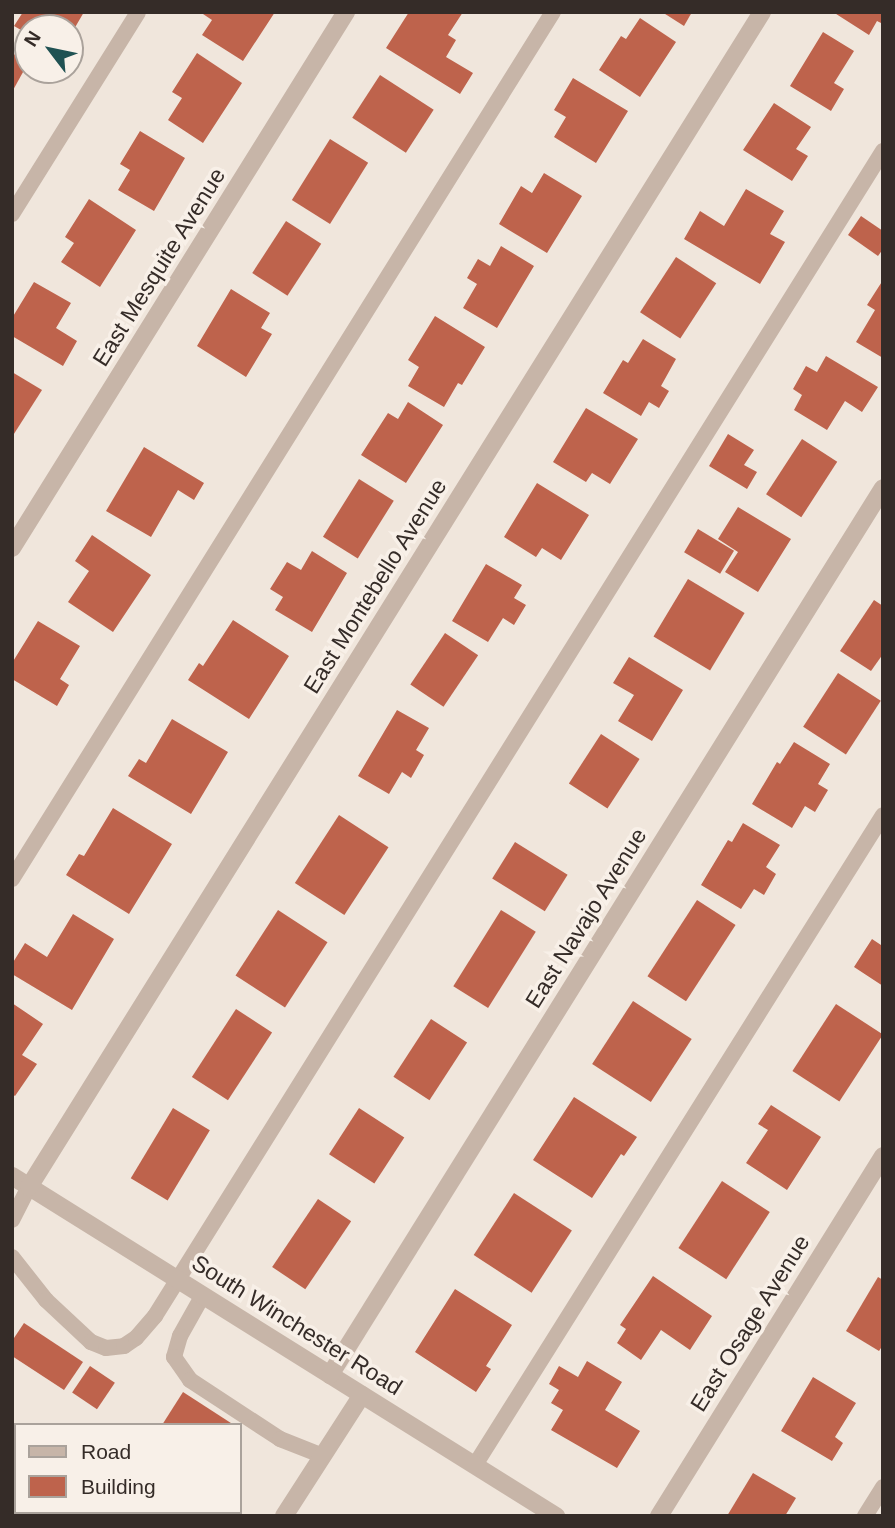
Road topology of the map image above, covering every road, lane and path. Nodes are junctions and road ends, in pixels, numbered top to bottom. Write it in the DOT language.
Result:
graph roads {
  1 [pos="138,12"];
  2 [pos="346,12"];
  3 [pos="554,12"];
  4 [pos="762,12"];
  5 [pos="883,151"];
  6 [pos="12,214"];
  7 [pos="883,488"];
  8 [pos="12,548"];
  9 [pos="883,815"];
  10 [pos="12,879"];
  11 [pos="883,1156"];
  12 [pos="12,1176"];
  13 [pos="29,1187"];
  14 [pos="12,1220"];
  15 [pos="12,1257"];
  16 [pos="179,1280"];
  17 [pos="204,1296"];
  18 [pos="330,1375"];
  19 [pos="362,1395"];
  20 [pos="323,1456"];
  21 [pos="475,1465"];
  22 [pos="883,1487"];
  23 [pos="284,1516"];
  24 [pos="556,1516"];
  25 [pos="659,1516"];
  26 [pos="865,1516"];
  1 -- 6 [label="lane"];
  2 -- 8 [label="street, East Mesquite Avenue"];
  3 -- 10 [label="lane"];
  4 -- 13 [label="street, East Montebello Avenue"];
  5 -- 16 [label="lane"];
  7 -- 18 [label="street, East Navajo Avenue"];
  9 -- 21 [label="lane"];
  11 -- 25 [label="street, East Osage Avenue"];
  12 -- 13 [label="street, South Winchester Road"];
  13 -- 14 [label="lane"];
  13 -- 16 [label="street, South Winchester Road"];
  15 -- 16 [label="lane"];
  16 -- 17 [label="street, South Winchester Road"];
  17 -- 18 [label="street, South Winchester Road"];
  17 -- 20 [label="lane"];
  18 -- 19 [label="street, South Winchester Road"];
  19 -- 20 [label="street"];
  19 -- 21 [label="street, South Winchester Road"];
  20 -- 23 [label="street"];
  21 -- 24 [label="street, South Winchester Road"];
  22 -- 26 [label="lane"];
}
